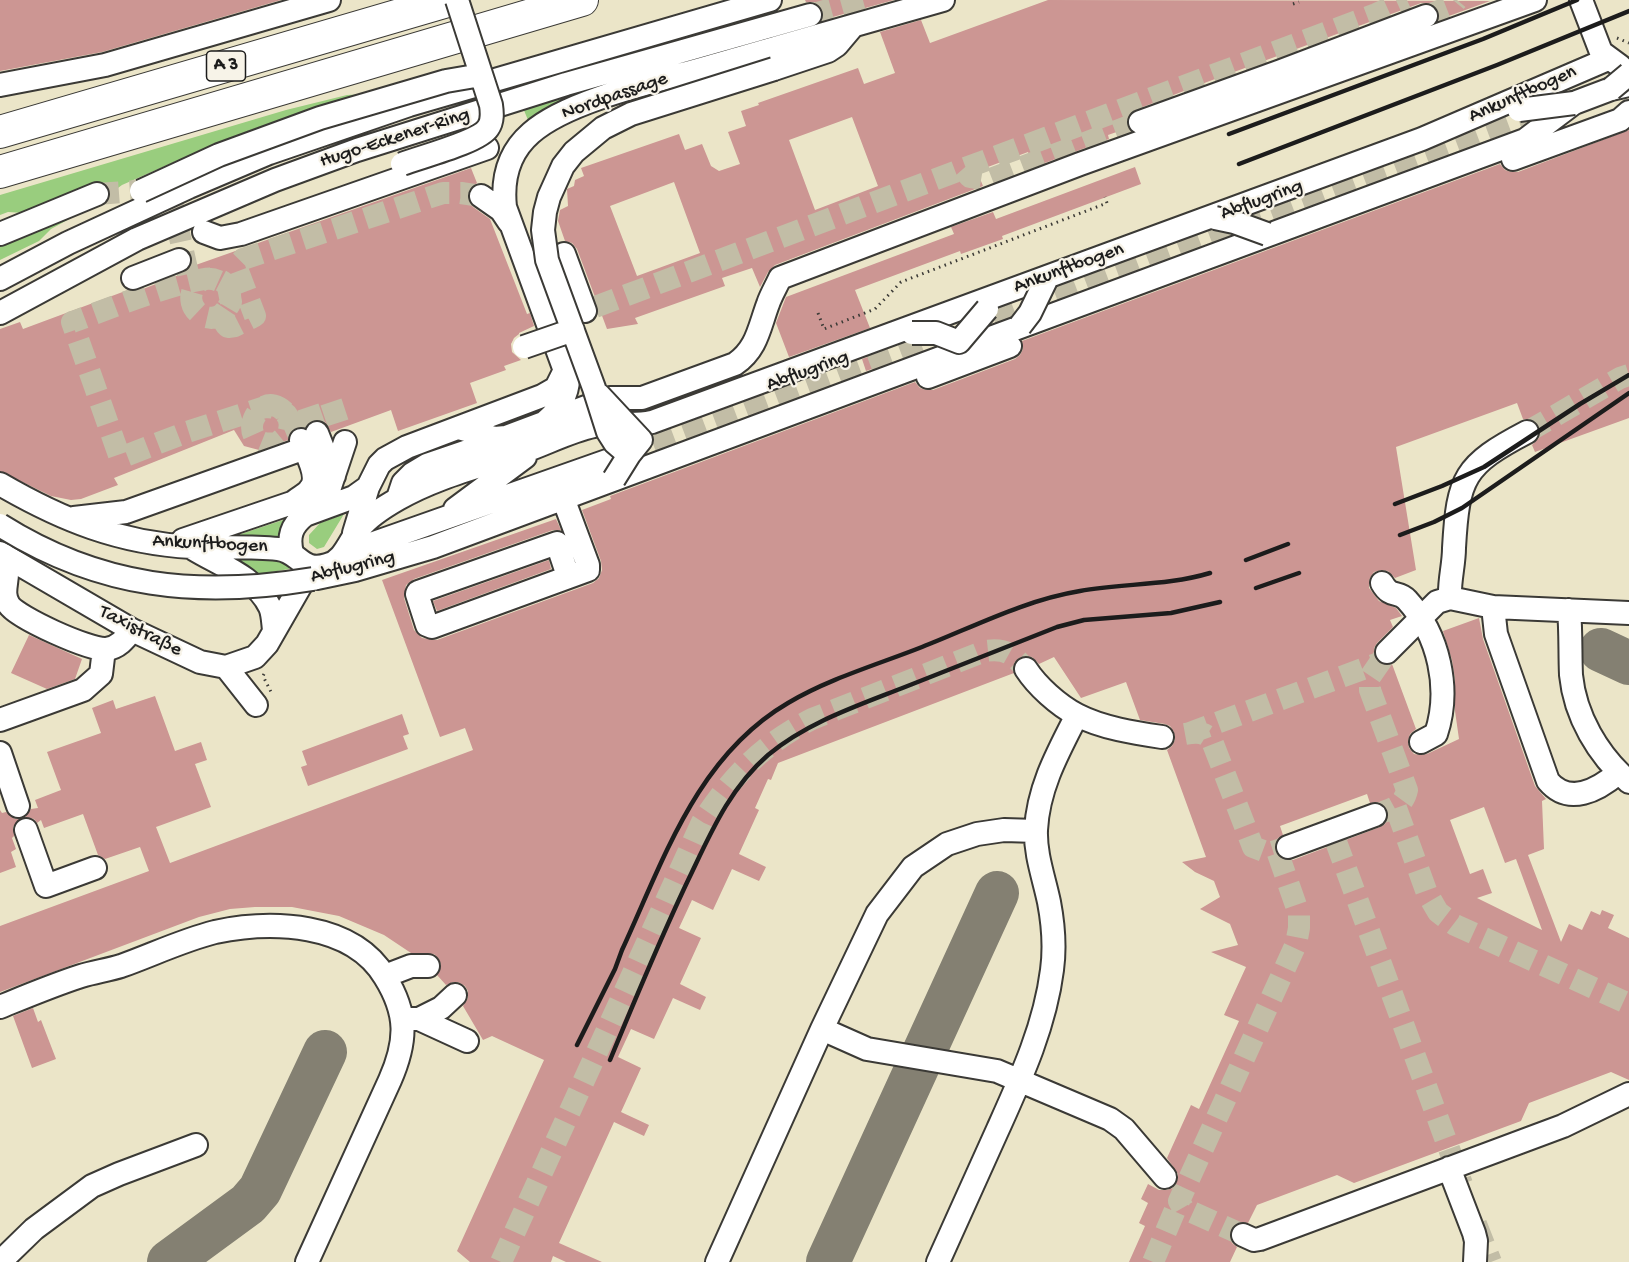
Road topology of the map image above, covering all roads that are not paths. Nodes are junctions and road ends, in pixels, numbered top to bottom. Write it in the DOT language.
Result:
graph roads {
  1 [pos="329,0"];
  2 [pos="451,0"];
  3 [pos="457,0"];
  4 [pos="582,0"];
  5 [pos="770,0"];
  6 [pos="943,0"];
  7 [pos="1535,0"];
  8 [pos="1581,0"];
  9 [pos="810,15"];
  10 [pos="1426,16"];
  11 [pos="854,25"];
  12 [pos="1608,59"];
  13 [pos="1629,67"];
  14 [pos="1629,74"];
  15 [pos="481,75"];
  16 [pos="0,85"];
  17 [pos="1620,87"];
  18 [pos="1574,103"];
  19 [pos="1629,112"];
  20 [pos="1140,122"];
  21 [pos="431,128"];
  22 [pos="0,132"];
  23 [pos="488,148"];
  24 [pos="0,172"];
  25 [pos="506,174"];
  26 [pos="97,194"];
  27 [pos="481,196"];
  28 [pos="1215,218"];
  29 [pos="511,226"];
  30 [pos="164,227"];
  31 [pos="204,232"];
  32 [pos="0,234"];
  33 [pos="1267,234"];
  34 [pos="68,243"];
  35 [pos="564,254"];
  36 [pos="133,278"];
  37 [pos="0,279"];
  38 [pos="1037,284"];
  39 [pos="0,313"];
  40 [pos="584,316"];
  41 [pos="549,325"];
  42 [pos="1020,326"];
  43 [pos="912,333"];
  44 [pos="959,342"];
  45 [pos="524,347"];
  46 [pos="564,364"];
  47 [pos="458,428"];
  48 [pos="1527,432"];
  49 [pos="543,433"];
  50 [pos="305,445"];
  51 [pos="623,459"];
  52 [pos="379,465"];
  53 [pos="334,476"];
  54 [pos="544,483"];
  55 [pos="0,484"];
  56 [pos="368,487"];
  57 [pos="563,498"];
  58 [pos="294,502"];
  59 [pos="67,519"];
  60 [pos="440,521"];
  61 [pos="0,525"];
  62 [pos="154,543"];
  63 [pos="191,547"];
  64 [pos="351,547"];
  65 [pos="1,553"];
  66 [pos="292,554"];
  67 [pos="317,567"];
  68 [pos="578,573"];
  69 [pos="1382,583"];
  70 [pos="4,595"];
  71 [pos="1450,598"];
  72 [pos="1493,607"];
  73 [pos="1569,610"];
  74 [pos="1629,613"];
  75 [pos="1420,619"];
  76 [pos="0,622"];
  77 [pos="132,630"];
  78 [pos="274,630"];
  79 [pos="104,649"];
  80 [pos="1388,652"];
  81 [pos="226,667"];
  82 [pos="1026,669"];
  83 [pos="256,705"];
  84 [pos="1077,715"];
  85 [pos="0,720"];
  86 [pos="1162,737"];
  87 [pos="1421,742"];
  88 [pos="0,753"];
  89 [pos="1623,777"];
  90 [pos="18,806"];
  91 [pos="1374,815"];
  92 [pos="26,830"];
  93 [pos="1036,831"];
  94 [pos="1288,847"];
  95 [pos="95,868"];
  96 [pos="428,966"];
  97 [pos="385,976"];
  98 [pos="455,994"];
  99 [pos="0,1007"];
  100 [pos="411,1019"];
  101 [pos="822,1029"];
  102 [pos="467,1041"];
  103 [pos="1020,1080"];
  104 [pos="1629,1094"];
  105 [pos="196,1145"];
  106 [pos="1449,1168"];
  107 [pos="1165,1177"];
  108 [pos="1243,1235"];
  109 [pos="0,1262"];
  110 [pos="307,1262"];
  111 [pos="717,1262"];
  112 [pos="938,1262"];
  113 [pos="1475,1262"];
  1 -- 16 [label="street"];
  2 -- 22 [label="highway, A 3"];
  3 -- 15 [label="street, bridge"];
  4 -- 24 [label="highway, A 3"];
  5 -- 34 [label="street, Hugo-Eckener-Ring"];
  6 -- 11 [label="street, Nordpassage"];
  7 -- 49 [label="street"];
  8 -- 12 [label="street"];
  9 -- 21 [label="street, Hugo-Eckener-Ring"];
  10 -- 20 [label="street"];
  11 -- 25 [label="street, Nordpassage"];
  11 -- 40 [label="street, bridge"];
  12 -- 13 [label="street"];
  12 -- 49 [label="street, Ankunftbogen"];
  14 -- 17 [label="street, Abflugring, bridge"];
  15 -- 31 [label="street, bridge"];
  15 -- 34 [label="street, bridge"];
  17 -- 18 [label="street, Abflugring"];
  18 -- 28 [label="street, Abflugring, bridge"];
  18 -- 33 [label="street"];
  19 -- 51 [label="street"];
  21 -- 23 [label="street"];
  21 -- 30 [label="street, Hugo-Eckener-Ring"];
  23 -- 25 [label="street"];
  23 -- 31 [label="street"];
  25 -- 29 [label="street, Nordpassage"];
  26 -- 32 [label="street"];
  27 -- 29 [label="street"];
  28 -- 33 [label="street, bridge"];
  28 -- 38 [label="street, Abflugring"];
  29 -- 41 [label="street, Nordpassage"];
  30 -- 31 [label="street"];
  30 -- 36 [label="street"];
  30 -- 39 [label="street, Hugo-Eckener-Ring"];
  33 -- 42 [label="street, bridge"];
  34 -- 37 [label="street, Hugo-Eckener-Ring"];
  35 -- 40 [label="street"];
  38 -- 42 [label="street, bridge"];
  38 -- 43 [label="street, Abflugring"];
  38 -- 44 [label="street, bridge"];
  40 -- 41 [label="street"];
  40 -- 45 [label="street, bridge"];
  40 -- 51 [label="street, bridge"];
  41 -- 46 [label="street, Nordpassage"];
  42 -- 44 [label="street"];
  43 -- 44 [label="street, bridge"];
  43 -- 51 [label="street, Abflugring"];
  44 -- 51 [label="street"];
  46 -- 47 [label="street"];
  46 -- 49 [label="street, Nordpassage"];
  47 -- 49 [label="street"];
  47 -- 52 [label="street"];
  48 -- 71 [label="street"];
  49 -- 60 [label="street"];
  49 -- 64 [label="street, Ankunftbogen"];
  50 -- 53 [label="street"];
  50 -- 58 [label="street"];
  50 -- 59 [label="street"];
  51 -- 54 [label="street"];
  51 -- 57 [label="street, Abflugring"];
  52 -- 53 [label="street"];
  52 -- 56 [label="street"];
  53 -- 56 [label="street"];
  53 -- 58 [label="street"];
  54 -- 60 [label="street"];
  54 -- 64 [label="street"];
  55 -- 59 [label="street, Ankunftbogen"];
  56 -- 64 [label="street"];
  56 -- 66 [label="street"];
  57 -- 61 [label="street, Abflugring, bridge"];
  57 -- 68 [label="street"];
  58 -- 62 [label="street"];
  59 -- 62 [label="street, Ankunftbogen"];
  60 -- 64 [label="street"];
  62 -- 63 [label="street, Ankunftbogen"];
  63 -- 66 [label="street, Ankunftbogen"];
  63 -- 78 [label="street"];
  64 -- 67 [label="street, Ankunftbogen"];
  65 -- 70 [label="street"];
  65 -- 77 [label="street, Taxistraße"];
  66 -- 67 [label="street, Ankunftbogen"];
  67 -- 78 [label="street"];
  68 -- 68 [label="street"];
  69 -- 75 [label="street"];
  70 -- 76 [label="street"];
  70 -- 79 [label="street"];
  71 -- 72 [label="street"];
  71 -- 75 [label="street"];
  72 -- 73 [label="street"];
  72 -- 89 [label="street"];
  73 -- 74 [label="street"];
  73 -- 89 [label="street"];
  75 -- 80 [label="street"];
  75 -- 87 [label="street"];
  77 -- 79 [label="street"];
  77 -- 81 [label="street, Taxistraße"];
  78 -- 81 [label="street"];
  79 -- 85 [label="street"];
  81 -- 83 [label="street"];
  82 -- 84 [label="street"];
  84 -- 86 [label="street"];
  84 -- 93 [label="street"];
  88 -- 90 [label="street"];
  91 -- 94 [label="street"];
  92 -- 95 [label="street"];
  93 -- 101 [label="street"];
  93 -- 103 [label="street"];
  96 -- 97 [label="street"];
  97 -- 99 [label="street"];
  97 -- 100 [label="street"];
  98 -- 100 [label="street"];
  100 -- 102 [label="street"];
  100 -- 110 [label="street"];
  101 -- 103 [label="street"];
  101 -- 111 [label="street"];
  103 -- 107 [label="street"];
  103 -- 112 [label="street"];
  104 -- 106 [label="street"];
  105 -- 109 [label="street"];
  106 -- 108 [label="street"];
  106 -- 113 [label="street"];
}
